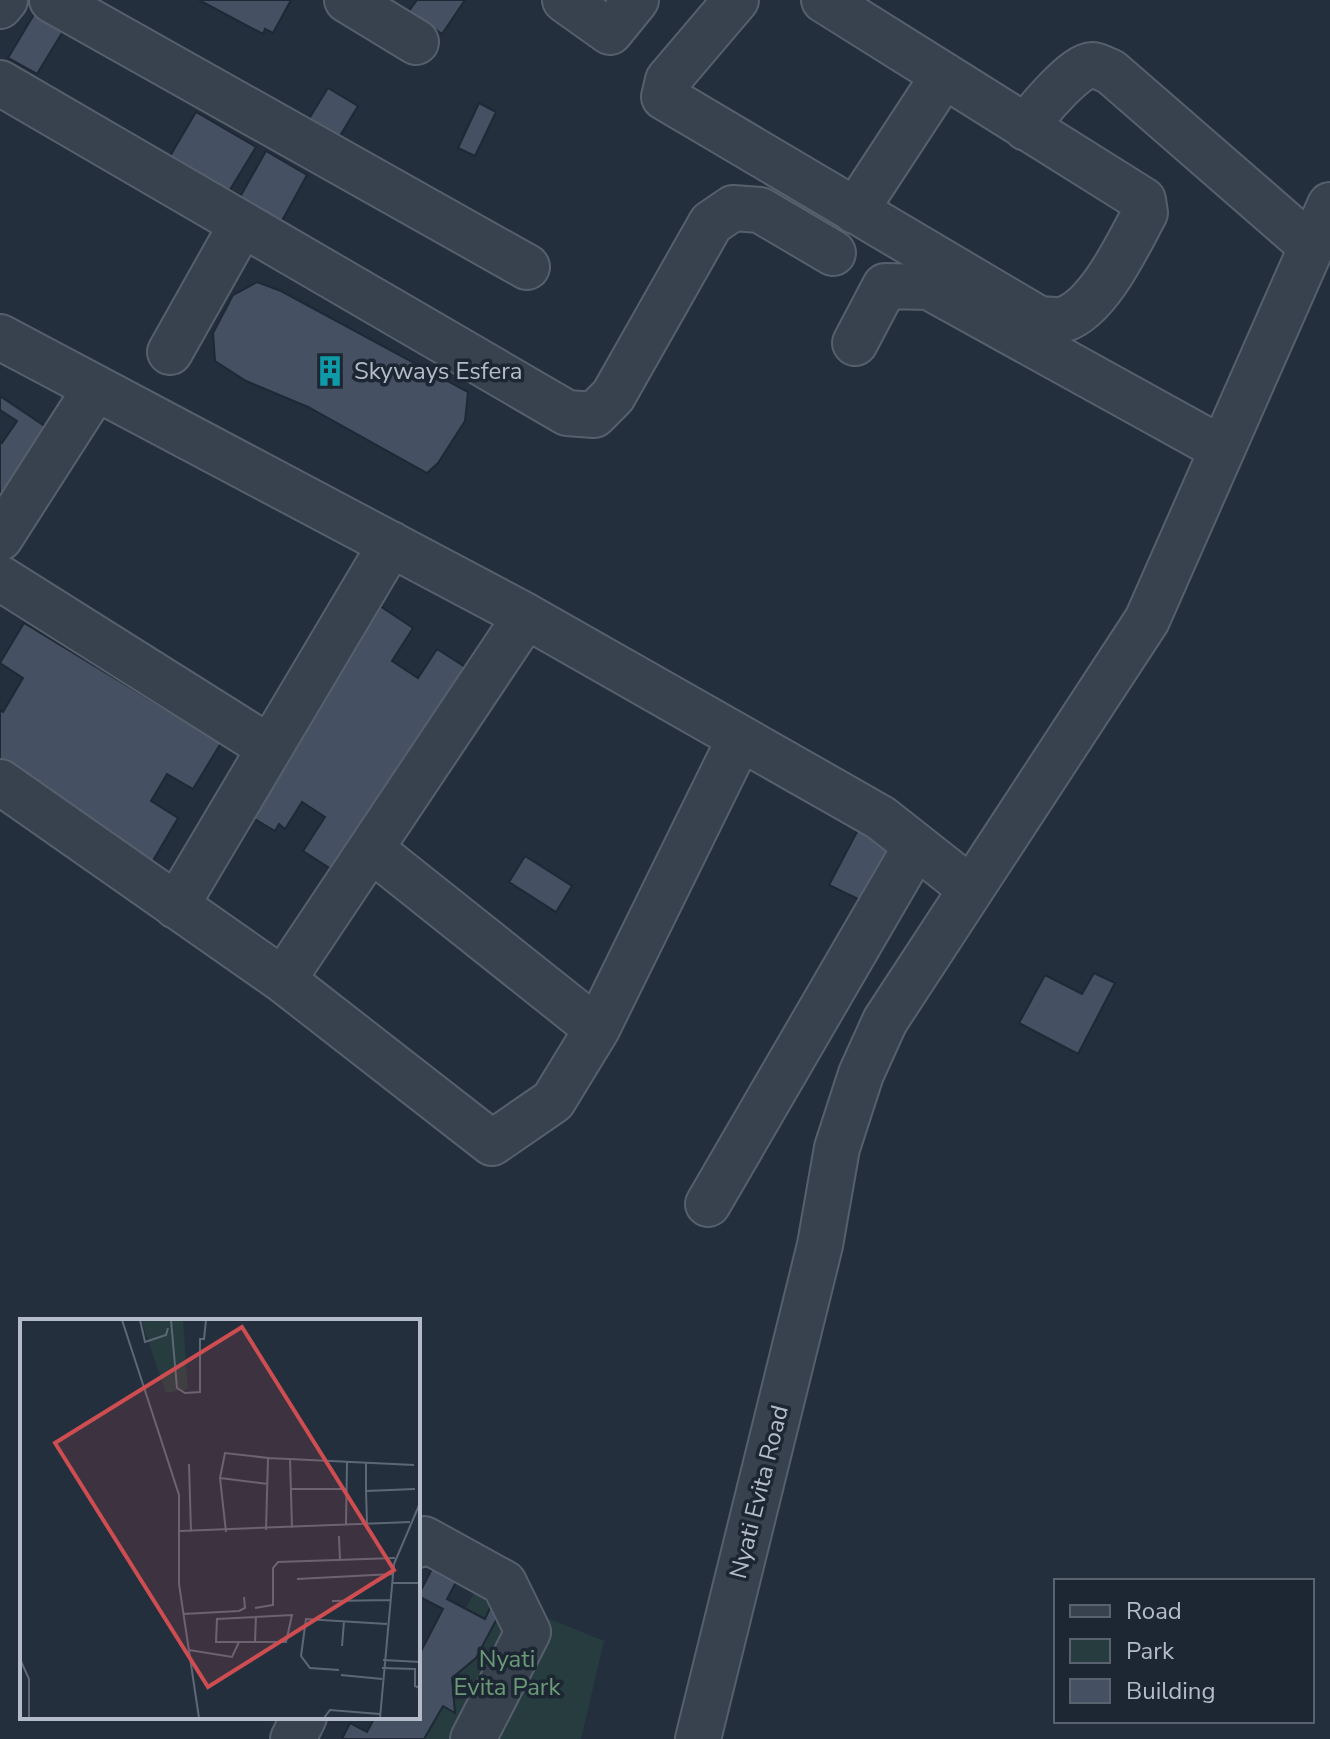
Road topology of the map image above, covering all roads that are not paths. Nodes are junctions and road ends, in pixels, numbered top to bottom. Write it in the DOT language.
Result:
graph roads {
  1 [pos="5,0"];
  2 [pos="52,0"];
  3 [pos="347,0"];
  4 [pos="565,0"];
  5 [pos="636,0"];
  6 [pos="736,0"];
  7 [pos="824,0"];
  8 [pos="0,6"];
  9 [pos="416,42"];
  10 [pos="944,75"];
  11 [pos="0,83"];
  12 [pos="1026,128"];
  13 [pos="1330,205"];
  14 [pos="855,211"];
  15 [pos="242,224"];
  16 [pos="1312,247"];
  17 [pos="833,253"];
  18 [pos="527,267"];
  19 [pos="0,337"];
  20 [pos="855,343"];
  21 [pos="170,352"];
  22 [pos="96,388"];
  23 [pos="1222,449"];
  24 [pos="0,538"];
  25 [pos="391,544"];
  26 [pos="0,578"];
  27 [pos="526,616"];
  28 [pos="740,738"];
  29 [pos="270,748"];
  30 [pos="0,782"];
  31 [pos="916,846"];
  32 [pos="371,849"];
  33 [pos="971,889"];
  34 [pos="176,906"];
  35 [pos="283,980"];
  36 [pos="597,1029"];
  37 [pos="708,1204"];
  38 [pos="420,1543"];
  39 [pos="303,1719"];
  40 [pos="293,1739"];
  41 [pos="473,1739"];
  42 [pos="698,1739"];
  1 -- 8 [label="street"];
  2 -- 18 [label="street"];
  3 -- 9 [label="street"];
  4 -- 5 [label="street"];
  6 -- 14 [label="street"];
  7 -- 10 [label="street"];
  10 -- 12 [label="street"];
  10 -- 14 [label="street"];
  11 -- 15 [label="street"];
  12 -- 14 [label="street"];
  12 -- 16 [label="street"];
  13 -- 16 [label="street, Nyati Evita Road"];
  15 -- 17 [label="street"];
  15 -- 21 [label="street"];
  16 -- 23 [label="street, Nyati Evita Road"];
  19 -- 22 [label="street"];
  20 -- 23 [label="street"];
  22 -- 24 [label="street"];
  22 -- 25 [label="street"];
  23 -- 33 [label="street, Nyati Evita Road"];
  25 -- 27 [label="street"];
  25 -- 29 [label="street"];
  26 -- 29 [label="street"];
  27 -- 28 [label="street"];
  27 -- 32 [label="street"];
  28 -- 31 [label="street"];
  28 -- 36 [label="street"];
  29 -- 34 [label="street"];
  30 -- 34 [label="street"];
  31 -- 33 [label="street"];
  31 -- 37 [label="street"];
  32 -- 35 [label="street"];
  32 -- 36 [label="street"];
  33 -- 42 [label="street, Nyati Evita Road"];
  34 -- 35 [label="street"];
  35 -- 36 [label="street"];
  38 -- 41 [label="street"];
  39 -- 40 [label="street"];
}
